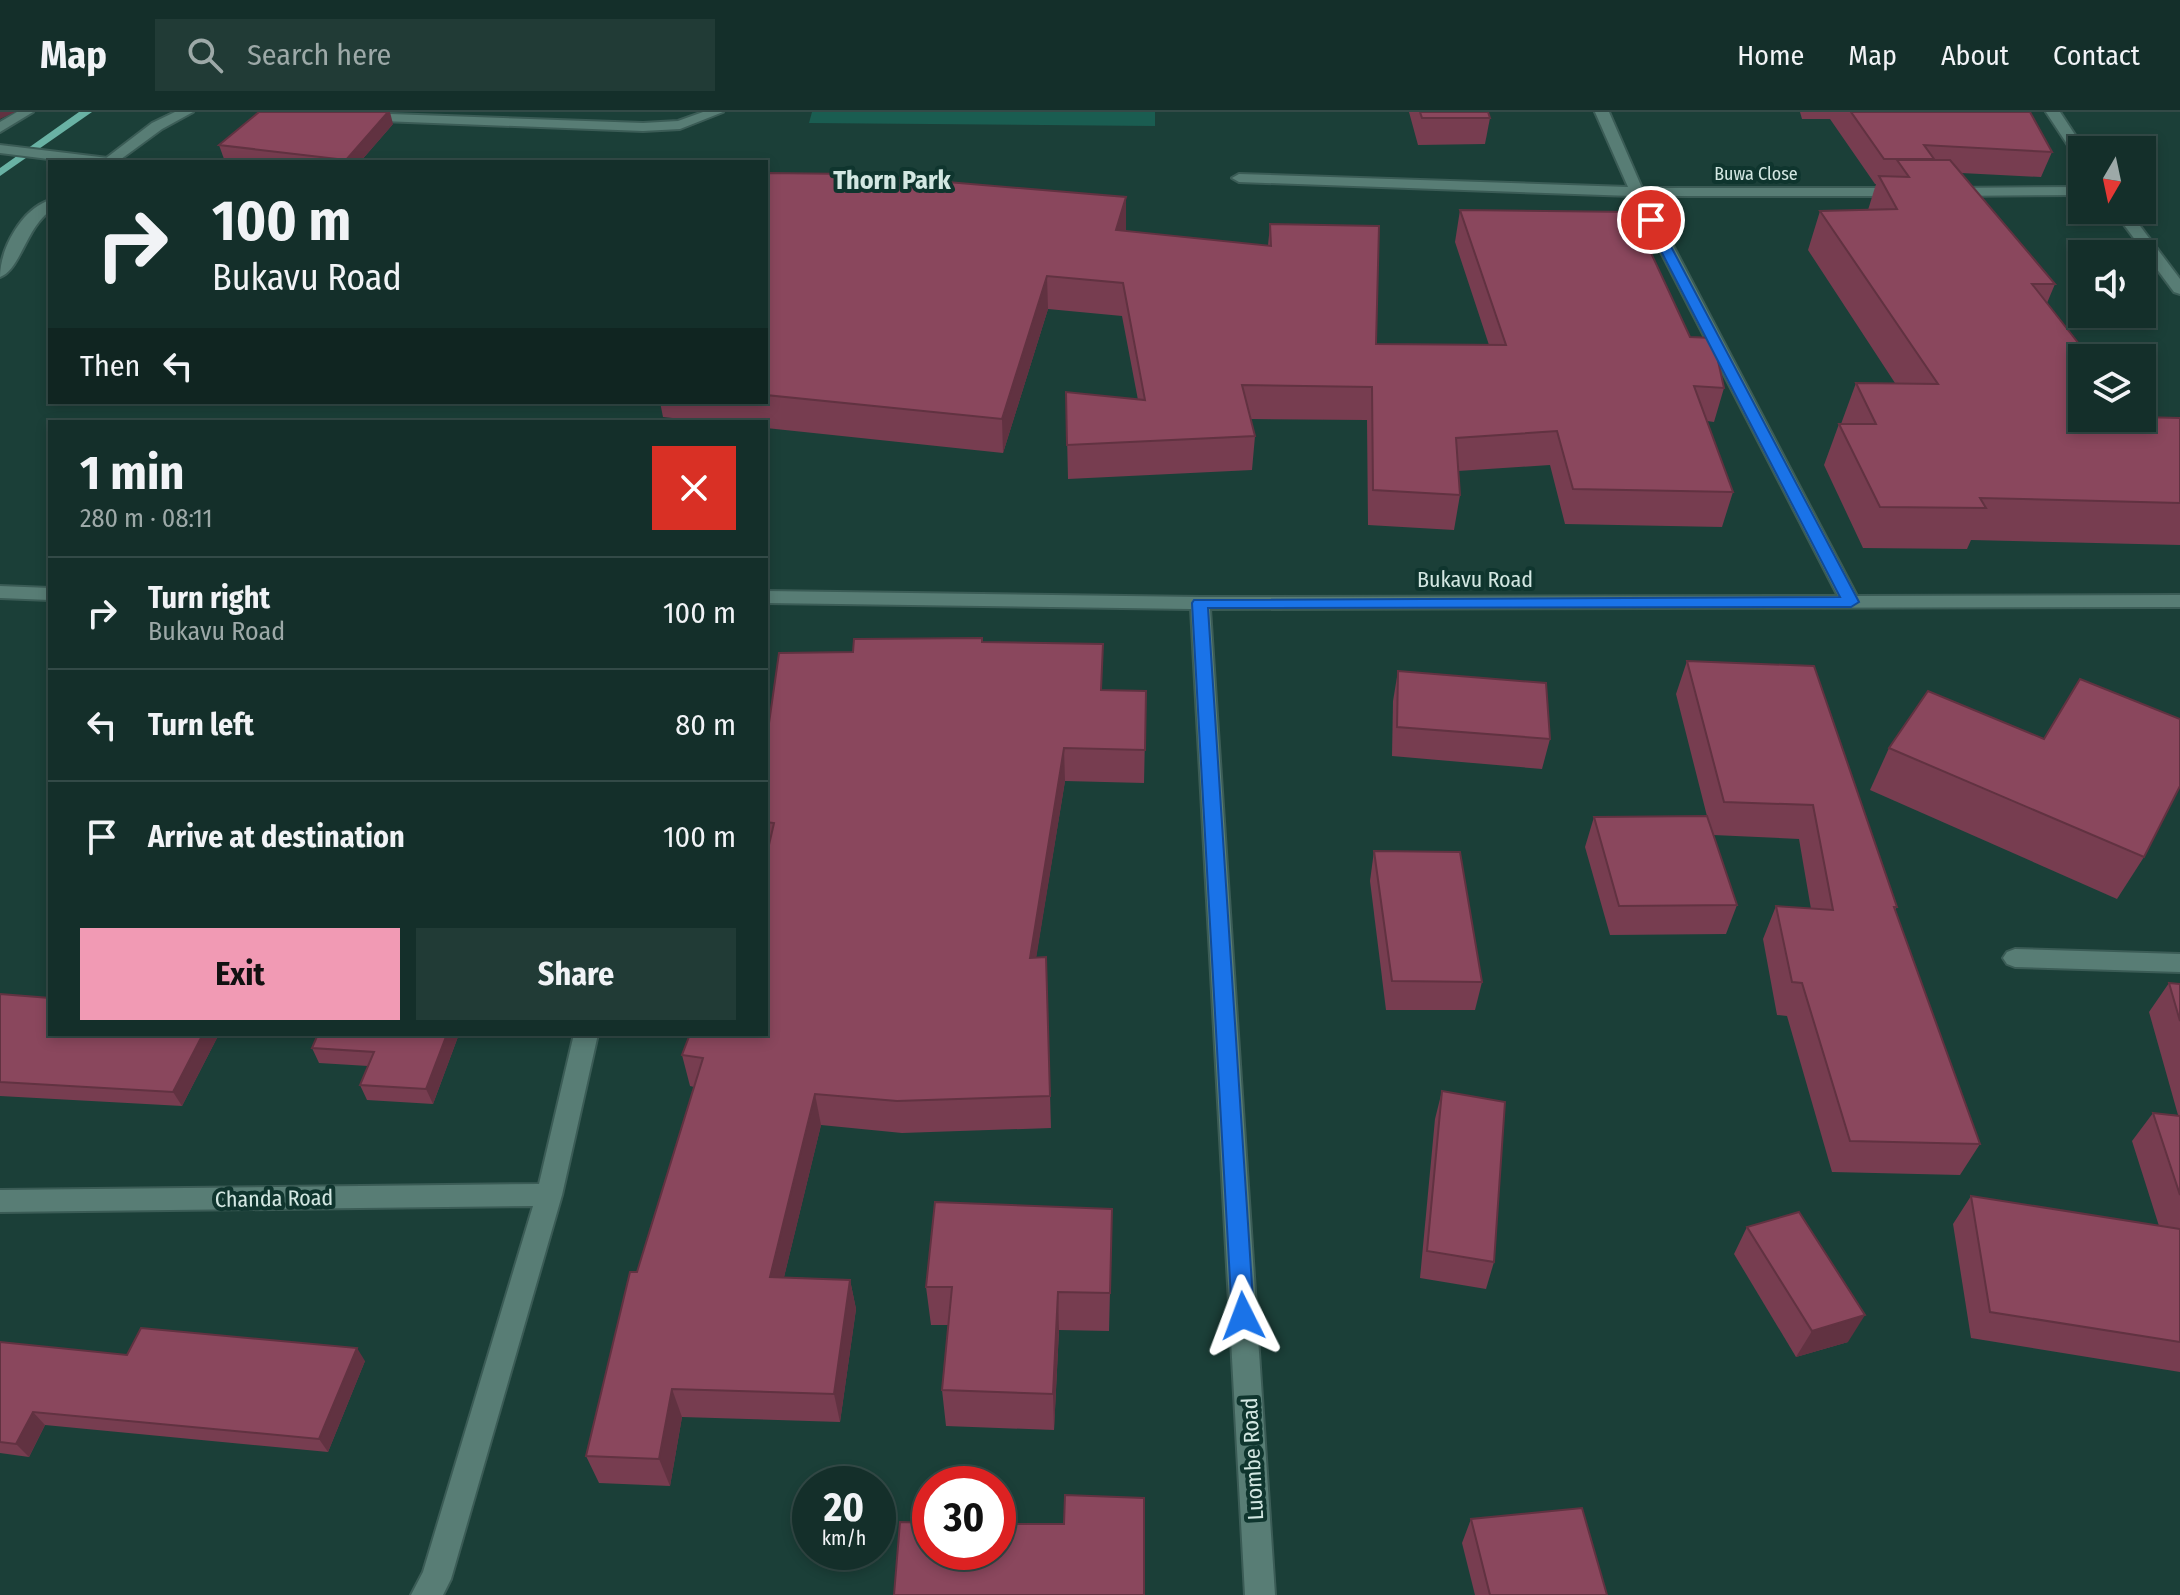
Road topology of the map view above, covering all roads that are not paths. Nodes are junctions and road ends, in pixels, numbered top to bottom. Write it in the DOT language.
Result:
graph roads {
  1 [pos="26,112"];
  2 [pos="186,112"];
  3 [pos="341,112"];
  4 [pos="459,112"];
  5 [pos="716,112"];
  6 [pos="1602,112"];
  7 [pos="2053,112"];
  8 [pos="442,120"];
  9 [pos="0,128"];
  10 [pos="2069,136"];
  11 [pos="5,150"];
  12 [pos="91,160"];
  13 [pos="111,160"];
  14 [pos="1239,178"];
  15 [pos="2068,191"];
  16 [pos="1637,192"];
  17 [pos="48,205"];
  18 [pos="2131,224"];
  19 [pos="0,272"];
  20 [pos="2180,289"];
  21 [pos="0,592"];
  22 [pos="48,594"];
  23 [pos="768,598"];
  24 [pos="2180,601"];
  25 [pos="1851,602"];
  26 [pos="1200,603"];
  27 [pos="2015,958"];
  28 [pos="2180,963"];
  29 [pos="586,1036"];
  30 [pos="549,1195"];
  31 [pos="0,1201"];
  32 [pos="426,1595"];
  33 [pos="1260,1595"];
  1 -- 9 [label="street"];
  2 -- 13 [label="street"];
  3 -- 8 [label="street"];
  4 -- 8 [label="street"];
  5 -- 8 [label="street"];
  6 -- 16 [label="street"];
  7 -- 10 [label="street"];
  11 -- 12 [label="street"];
  14 -- 16 [label="street, Buwa Close"];
  15 -- 16 [label="street, Buwa Close"];
  16 -- 25 [label="street"];
  17 -- 19 [label="street"];
  18 -- 20 [label="street"];
  21 -- 22 [label="street"];
  23 -- 26 [label="street, Bukavu Road"];
  24 -- 25 [label="street, Bukavu Road"];
  25 -- 26 [label="street, Bukavu Road"];
  26 -- 33 [label="street, Luombe Road"];
  27 -- 28 [label="street"];
  29 -- 30 [label="street"];
  30 -- 31 [label="street, Chanda Road"];
  30 -- 32 [label="street"];
}
